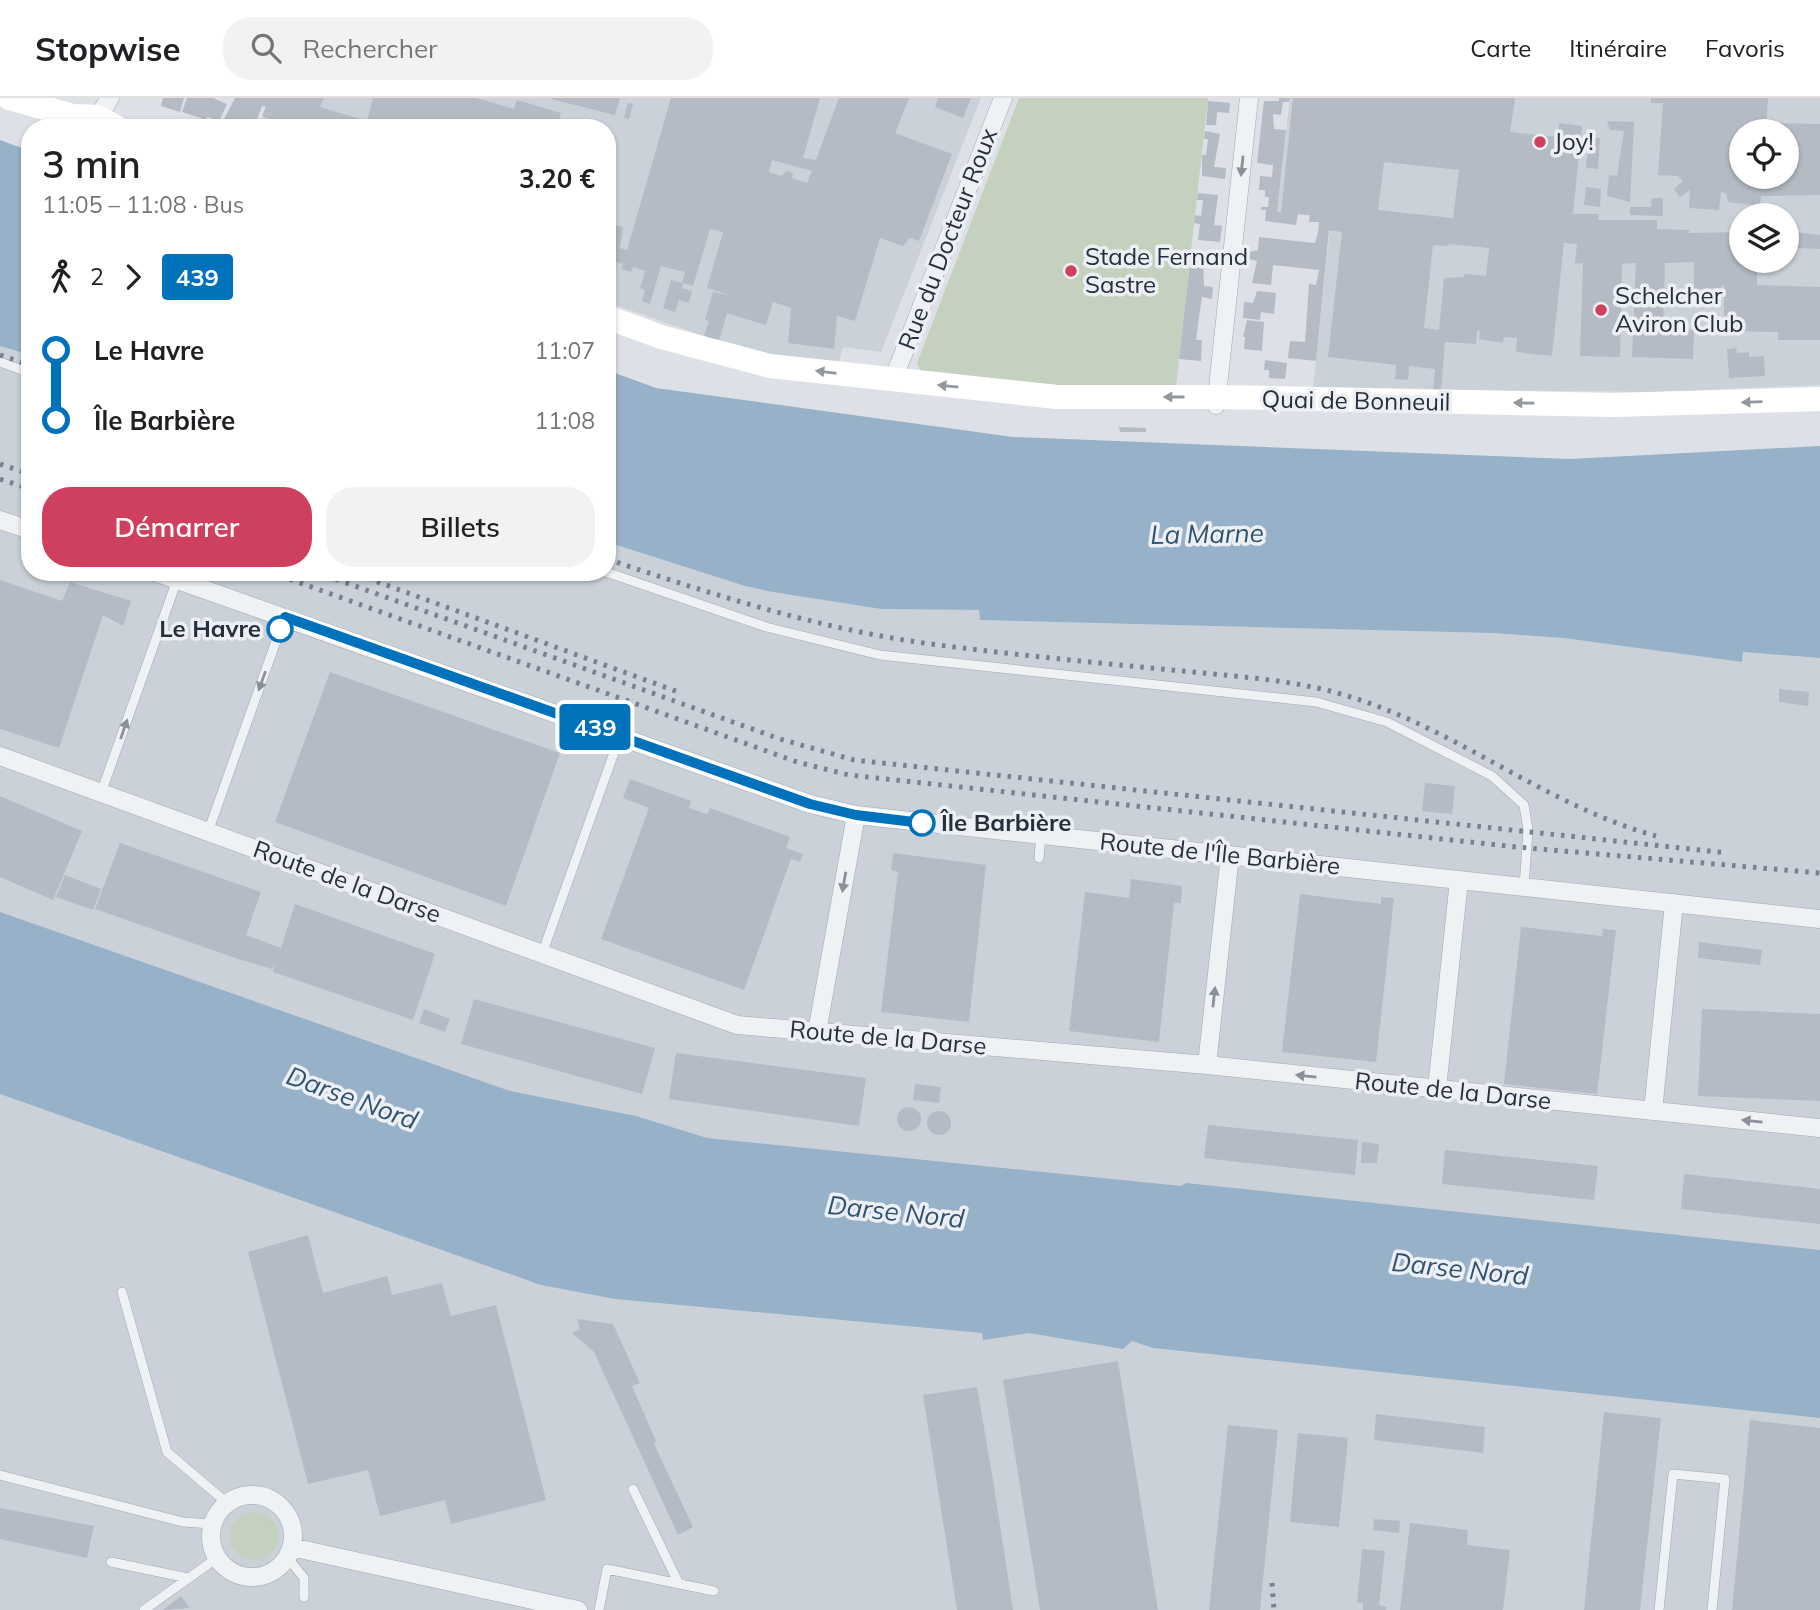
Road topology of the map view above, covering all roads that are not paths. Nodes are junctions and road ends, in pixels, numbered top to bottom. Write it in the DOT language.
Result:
graph roads {
  1 [pos="9,98"];
  2 [pos="1003,98"];
  3 [pos="1249,98"];
  4 [pos="108,114"];
  5 [pos="616,320"];
  6 [pos="0,362"];
  7 [pos="21,370"];
  8 [pos="893,380"];
  9 [pos="1820,399"];
  10 [pos="1217,401"];
  11 [pos="0,520"];
  12 [pos="21,527"];
  13 [pos="616,575"];
  14 [pos="177,581"];
  15 [pos="180,581"];
  16 [pos="285,617"];
  17 [pos="620,736"];
  18 [pos="0,756"];
  19 [pos="102,793"];
  20 [pos="856,815"];
  21 [pos="208,832"];
  22 [pos="1041,835"];
  23 [pos="1230,855"];
  24 [pos="1039,858"];
  25 [pos="1459,880"];
  26 [pos="1524,887"];
  27 [pos="1674,903"];
  28 [pos="1820,919"];
  29 [pos="542,954"];
  30 [pos="817,1032"];
  31 [pos="1207,1065"];
  32 [pos="1437,1089"];
  33 [pos="1653,1111"];
  34 [pos="1820,1128"];
  35 [pos="122,1292"];
  36 [pos="0,1475"];
  37 [pos="633,1489"];
  38 [pos="226,1503"];
  39 [pos="212,1524"];
  40 [pos="289,1552"];
  41 [pos="217,1558"];
  42 [pos="111,1562"];
  43 [pos="188,1578"];
  44 [pos="679,1584"];
  45 [pos="714,1591"];
  46 [pos="304,1597"];
  47 [pos="515,1603"];
  48 [pos="144,1610"];
  49 [pos="578,1610"];
  50 [pos="599,1610"];
  51 [pos="1659,1610"];
  52 [pos="1713,1610"];
  1 -- 4 [label="street"];
  2 -- 8 [label="street, Rue du Docteur Roux"];
  3 -- 10 [label="street, one-way"];
  8 -- 5 [label="street, Quai de Bonneuil, one-way"];
  6 -- 7 [label="lane"];
  10 -- 8 [label="street, Quai de Bonneuil, one-way"];
  9 -- 10 [label="street, Quai de Bonneuil, one-way"];
  11 -- 12 [label="street"];
  13 -- 26 [label="lane"];
  19 -- 14 [label="lane, one-way"];
  15 -- 16 [label="street, Route de l'Île Barbière"];
  16 -- 17 [label="street, Route de l'Île Barbière"];
  16 -- 21 [label="lane, one-way"];
  17 -- 20 [label="street, Route de l'Île Barbière"];
  17 -- 29 [label="lane"];
  18 -- 19 [label="street, Route de la Darse"];
  19 -- 21 [label="street, Route de la Darse"];
  20 -- 22 [label="street, Route de l'Île Barbière"];
  20 -- 30 [label="street, one-way"];
  21 -- 29 [label="street, Route de la Darse"];
  22 -- 23 [label="street, Route de l'Île Barbière"];
  22 -- 24 [label="lane"];
  23 -- 25 [label="street, Route de l'Île Barbière"];
  31 -- 23 [label="street, one-way"];
  25 -- 26 [label="street, Route de l'Île Barbière"];
  25 -- 32 [label="street"];
  26 -- 27 [label="street, Route de l'Île Barbière"];
  27 -- 28 [label="street, Route de l'Île Barbière"];
  27 -- 33 [label="street"];
  29 -- 30 [label="street, Route de la Darse"];
  30 -- 31 [label="street, Route de la Darse"];
  32 -- 31 [label="street, Route de la Darse, one-way"];
  32 -- 33 [label="street, Route de la Darse"];
  34 -- 33 [label="street, Route de la Darse, one-way"];
  35 -- 38 [label="lane"];
  36 -- 39 [label="lane"];
  37 -- 44 [label="lane"];
  38 -- 39 [label="street"];
  38 -- 40 [label="street"];
  39 -- 41 [label="street"];
  40 -- 41 [label="street"];
  40 -- 46 [label="lane"];
  40 -- 47 [label="street"];
  41 -- 43 [label="lane"];
  42 -- 43 [label="lane"];
  43 -- 48 [label="lane"];
  44 -- 45 [label="lane"];
  44 -- 50 [label="lane"];
  47 -- 49 [label="street"];
  51 -- 52 [label="lane"];
}
